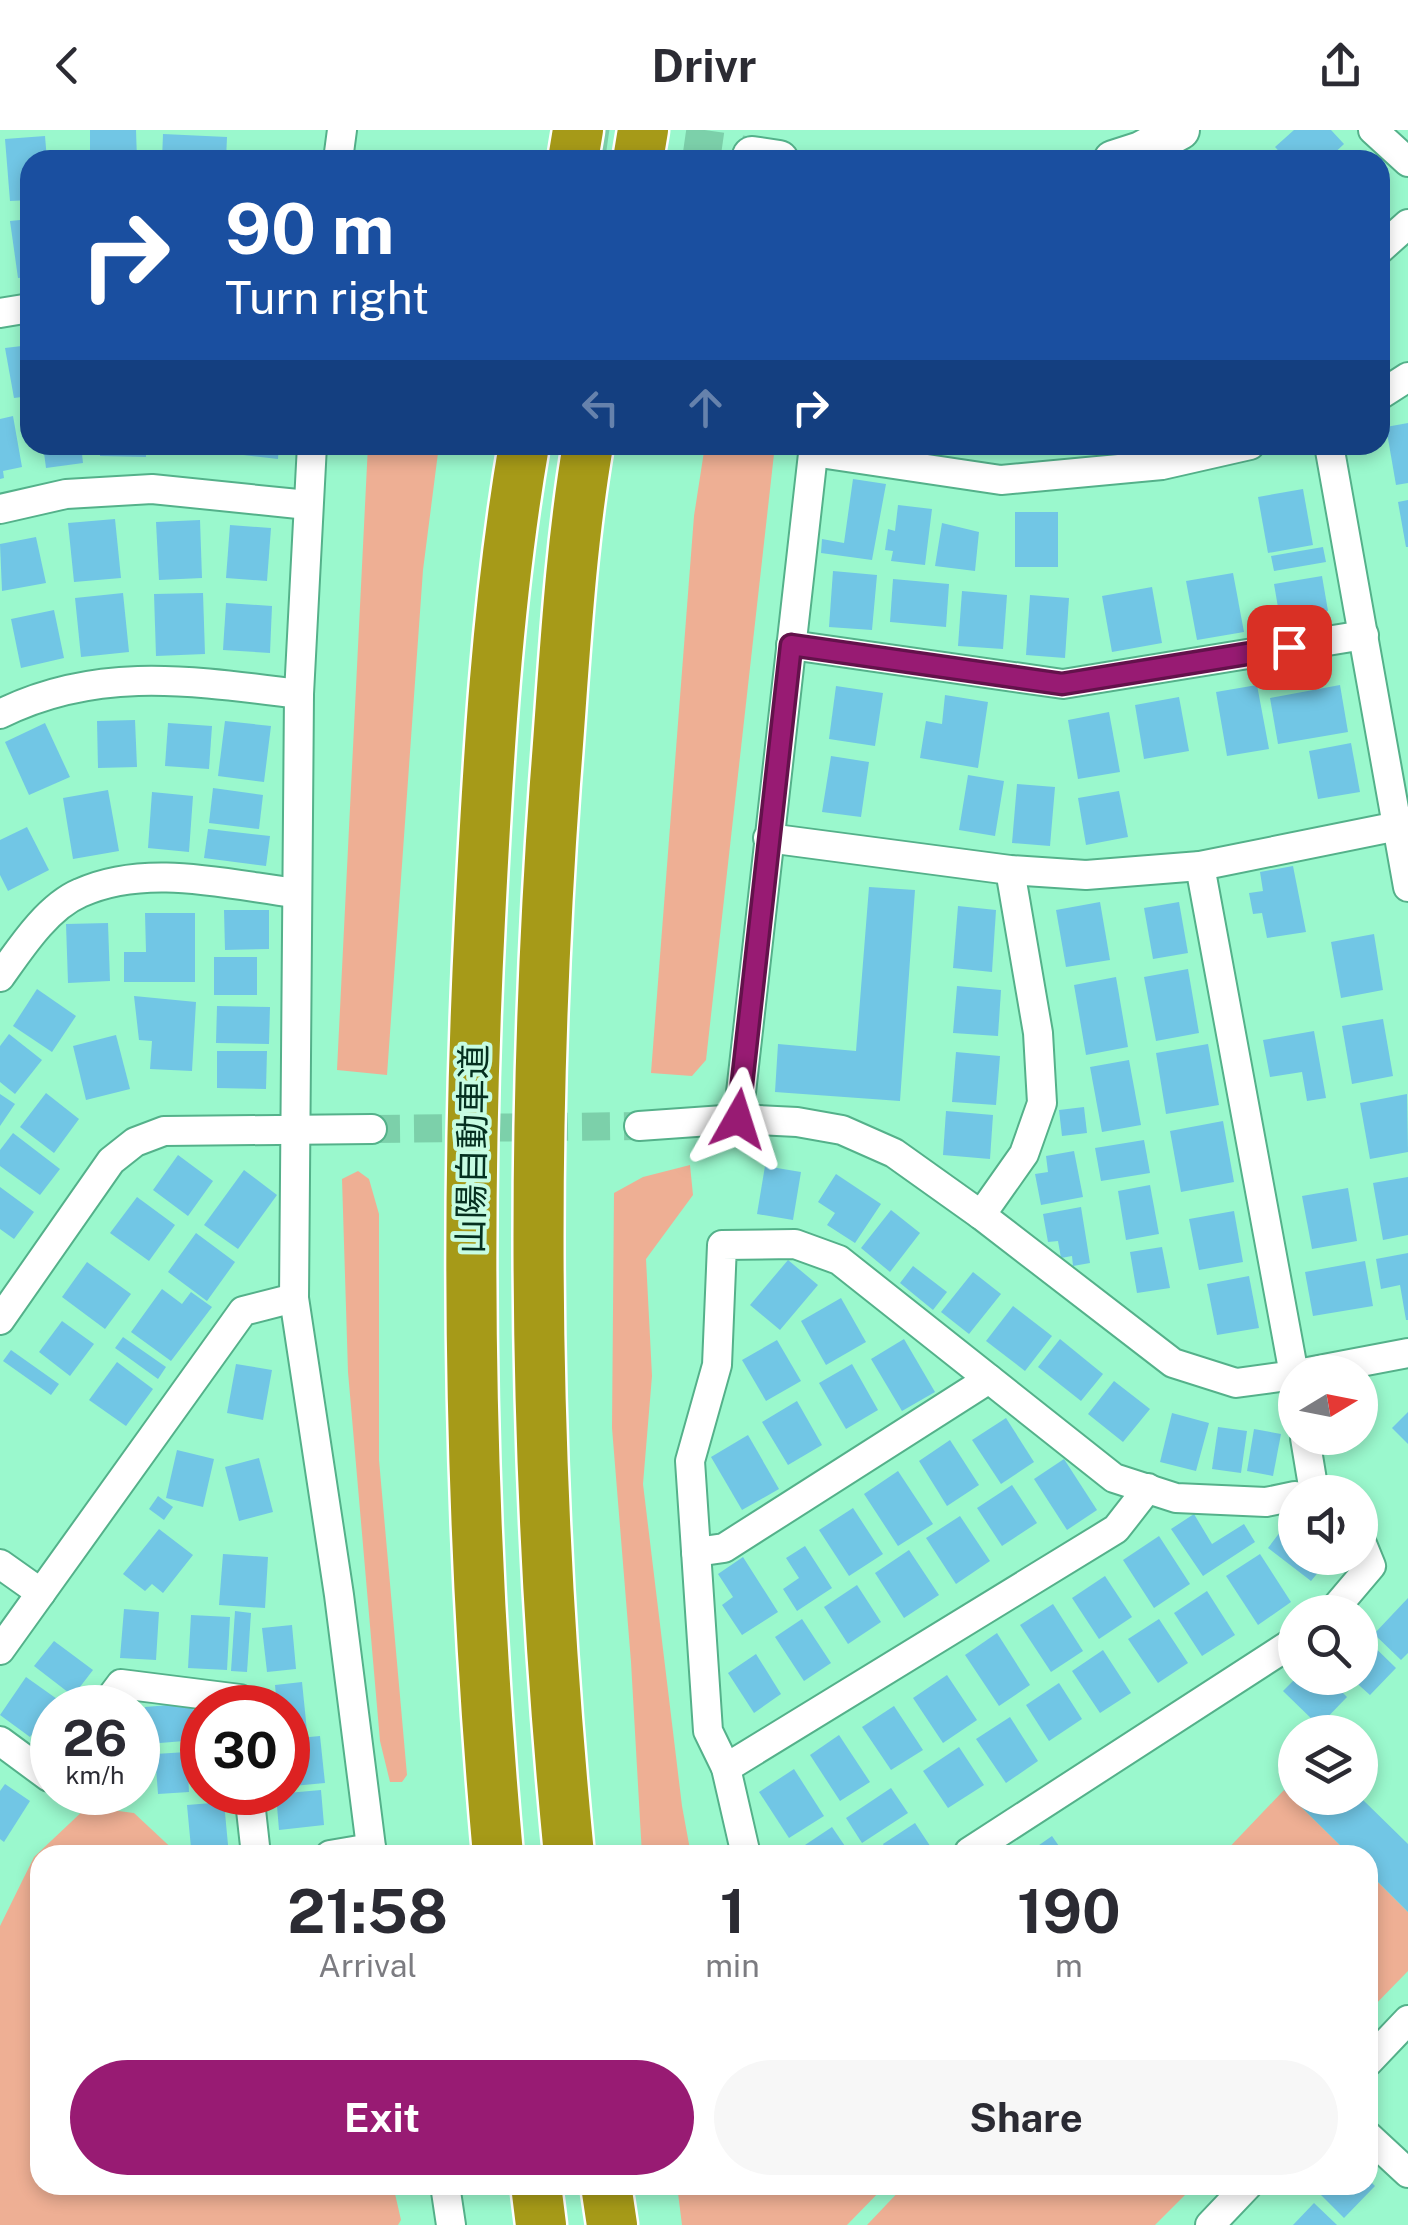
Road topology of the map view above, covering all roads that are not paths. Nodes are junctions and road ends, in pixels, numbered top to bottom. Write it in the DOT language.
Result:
graph roads {
  1 [pos="1180,130"];
  2 [pos="1373,130"];
  3 [pos="1143,150"];
  4 [pos="1408,162"];
  5 [pos="311,455"];
  6 [pos="523,455"];
  7 [pos="587,455"];
  8 [pos="813,455"];
  9 [pos="850,455"];
  10 [pos="1206,455"];
  11 [pos="1332,455"];
  12 [pos="308,505"];
  13 [pos="0,509"];
  14 [pos="1364,635"];
  15 [pos="791,645"];
  16 [pos="299,694"];
  17 [pos="0,714"];
  18 [pos="1403,825"];
  19 [pos="768,838"];
  20 [pos="1200,866"];
  21 [pos="1010,870"];
  22 [pos="1408,887"];
  23 [pos="295,893"];
  24 [pos="0,977"];
  25 [pos="738,1119"];
  26 [pos="640,1126"];
  27 [pos="294,1128"];
  28 [pos="372,1128"];
  29 [pos="981,1215"];
  30 [pos="294,1298"];
  31 [pos="0,1320"];
  32 [pos="1408,1353"];
  33 [pos="1291,1355"];
  34 [pos="1378,1359"];
  35 [pos="1278,1378"];
  36 [pos="990,1379"];
  37 [pos="1148,1488"];
  38 [pos="1278,1500"];
  39 [pos="696,1552"];
  40 [pos="0,1564"];
  41 [pos="1363,1575"];
  42 [pos="41,1593"];
  43 [pos="1346,1595"];
  44 [pos="0,1650"];
  45 [pos="1278,1652"];
  46 [pos="0,1741"];
  47 [pos="30,1763"];
  48 [pos="726,1768"];
  49 [pos="252,1815"];
  50 [pos="255,1845"];
  51 [pos="371,1845"];
  52 [pos="497,1845"];
  53 [pos="568,1845"];
  54 [pos="744,1845"];
  55 [pos="979,1845"];
  56 [pos="1408,2020"];
  57 [pos="1378,2052"];
  58 [pos="1378,2145"];
  59 [pos="1408,2173"];
  60 [pos="446,2195"];
  61 [pos="538,2195"];
  62 [pos="608,2195"];
  63 [pos="1238,2195"];
  64 [pos="451,2225"];
  65 [pos="542,2225"];
  66 [pos="612,2225"];
  67 [pos="1210,2225"];
  1 -- 3 [label="street"];
  2 -- 4 [label="street"];
  5 -- 12 [label="street"];
  6 -- 52 [label="highway, 山陽自動車道"];
  7 -- 53 [label="highway, 山陽自動車道"];
  8 -- 15 [label="street"];
  9 -- 10 [label="street"];
  11 -- 14 [label="street"];
  12 -- 13 [label="street"];
  12 -- 16 [label="street"];
  14 -- 15 [label="street"];
  14 -- 18 [label="street"];
  15 -- 19 [label="street"];
  16 -- 17 [label="street"];
  16 -- 23 [label="street"];
  18 -- 20 [label="street"];
  18 -- 22 [label="street"];
  19 -- 21 [label="street"];
  19 -- 25 [label="street"];
  20 -- 21 [label="street"];
  20 -- 33 [label="street"];
  21 -- 29 [label="street"];
  23 -- 24 [label="street"];
  23 -- 27 [label="street"];
  25 -- 26 [label="street"];
  25 -- 29 [label="street"];
  27 -- 28 [label="street"];
  27 -- 30 [label="street"];
  27 -- 31 [label="street"];
  29 -- 35 [label="street"];
  30 -- 42 [label="street"];
  30 -- 51 [label="street"];
  32 -- 34 [label="street"];
  36 -- 37 [label="street"];
  36 -- 39 [label="street"];
  36 -- 39 [label="street"];
  37 -- 38 [label="street"];
  37 -- 48 [label="street"];
  39 -- 48 [label="street"];
  40 -- 42 [label="street"];
  41 -- 43 [label="street"];
  42 -- 44 [label="street"];
  45 -- 55 [label="street"];
  46 -- 47 [label="street"];
  48 -- 54 [label="street"];
  49 -- 50 [label="street"];
  56 -- 57 [label="street"];
  58 -- 59 [label="street"];
  60 -- 64 [label="street"];
  61 -- 65 [label="highway"];
  62 -- 66 [label="highway"];
  63 -- 67 [label="street"];
}
